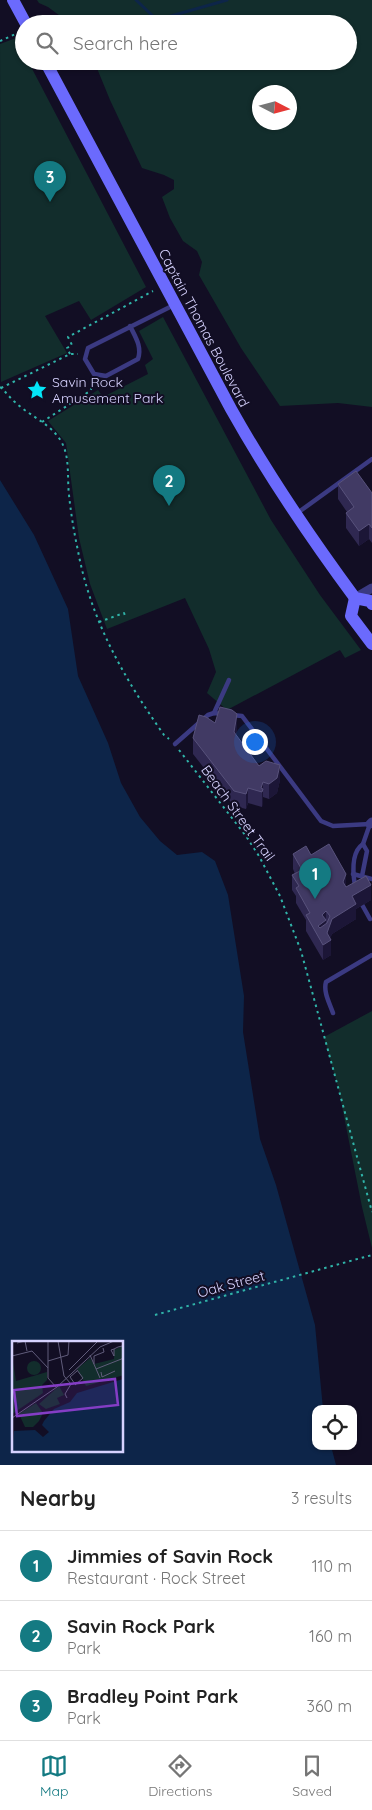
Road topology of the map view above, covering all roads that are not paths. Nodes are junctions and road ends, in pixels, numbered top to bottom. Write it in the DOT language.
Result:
graph roads {
  1 [pos="13,0"];
  2 [pos="21,15"];
  3 [pos="51,70"];
  4 [pos="175,304"];
  5 [pos="130,326"];
  6 [pos="372,459"];
  7 [pos="296,514"];
  8 [pos="372,588"];
  9 [pos="355,598"];
  10 [pos="372,604"];
  11 [pos="372,644"];
  12 [pos="229,680"];
  13 [pos="214,713"];
  14 [pos="175,744"];
  15 [pos="371,823"];
  16 [pos="364,844"];
  17 [pos="353,874"];
  18 [pos="362,876"];
  19 [pos="372,879"];
  20 [pos="370,919"];
  21 [pos="372,955"];
  22 [pos="333,1013"];
  1 -- 2 [label="main road"];
  3 -- 4 [label="main road, Captain Thomas Boulevard"];
  4 -- 5 [label="lane"];
  4 -- 7 [label="main road, Captain Thomas Boulevard"];
  5 -- 5 [label="lane"];
  6 -- 7 [label="lane"];
  7 -- 9 [label="main road, Captain Thomas Boulevard"];
  8 -- 9 [label="street"];
  9 -- 10 [label="main road"];
  9 -- 11 [label="main road"];
  12 -- 13 [label="lane"];
  13 -- 14 [label="lane"];
  13 -- 15 [label="lane"];
  15 -- 16 [label="lane"];
  16 -- 17 [label="lane"];
  16 -- 18 [label="lane"];
  17 -- 18 [label="lane"];
  17 -- 20 [label="lane"];
  18 -- 19 [label="lane"];
  21 -- 22 [label="lane"];
}
